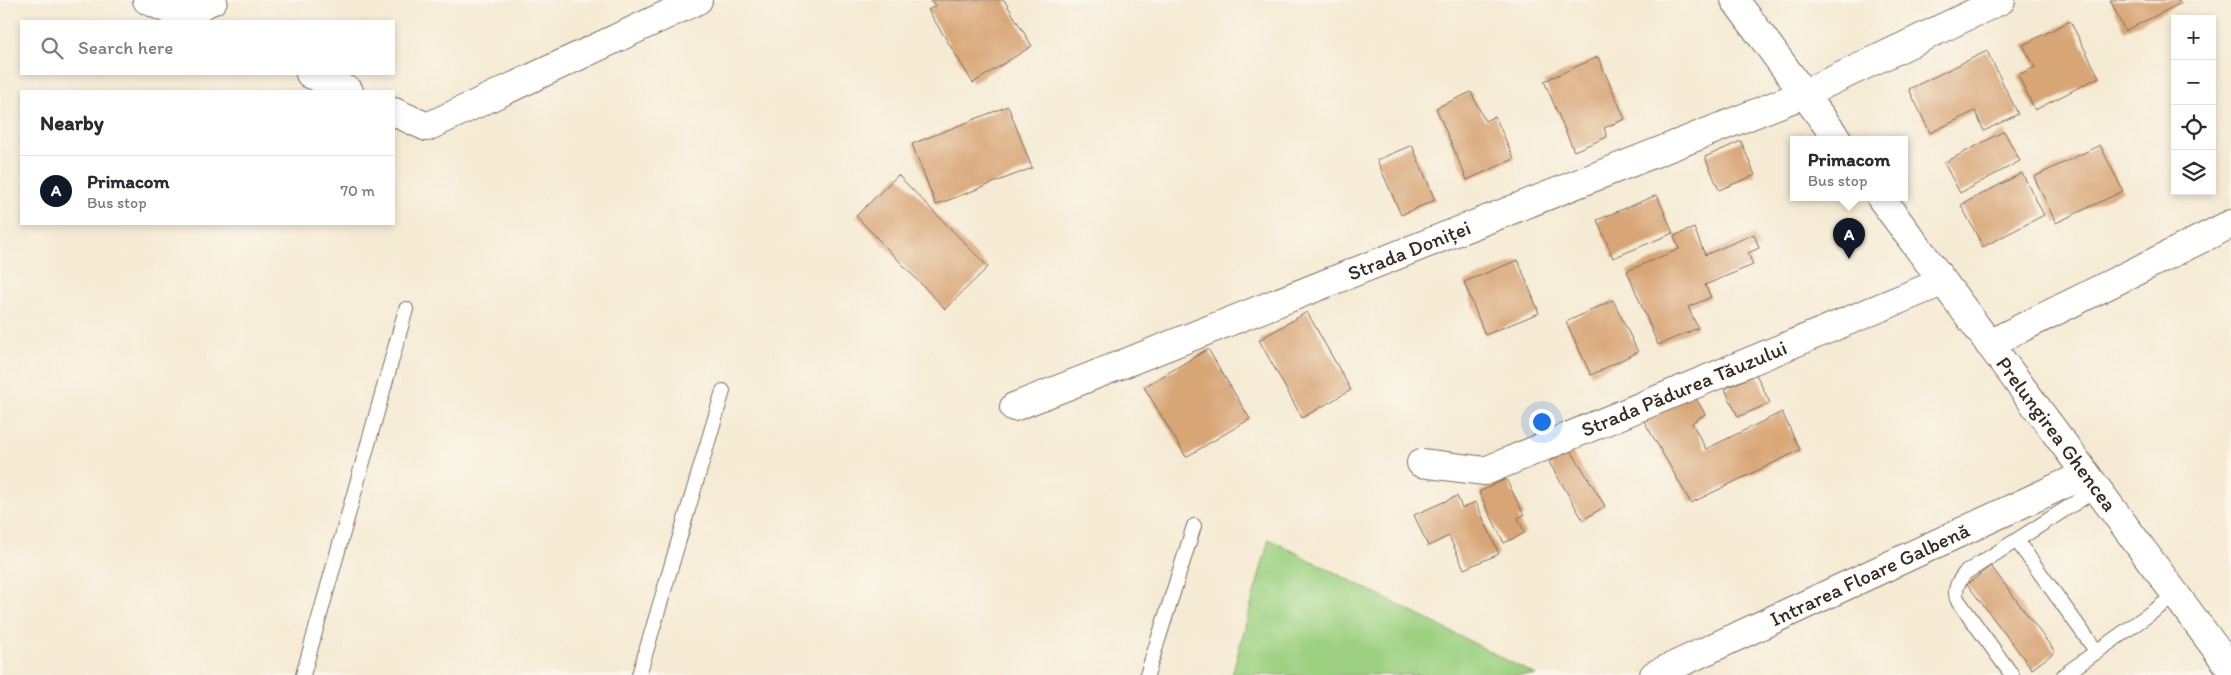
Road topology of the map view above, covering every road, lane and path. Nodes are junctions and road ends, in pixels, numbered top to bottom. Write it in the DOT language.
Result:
graph roads {
  1 [pos="147,0"];
  2 [pos="213,0"];
  3 [pos="698,0"];
  4 [pos="1735,0"];
  5 [pos="2001,0"];
  6 [pos="187,18"];
  7 [pos="312,75"];
  8 [pos="347,90"];
  9 [pos="1804,94"];
  10 [pos="395,112"];
  11 [pos="1835,136"];
  12 [pos="1883,201"];
  13 [pos="2231,224"];
  14 [pos="1942,282"];
  15 [pos="406,310"];
  16 [pos="1989,344"];
  17 [pos="723,390"];
  18 [pos="1014,407"];
  19 [pos="1421,463"];
  20 [pos="2091,481"];
  21 [pos="1194,526"];
  22 [pos="2018,541"];
  23 [pos="2176,595"];
  24 [pos="2097,652"];
  25 [pos="2228,658"];
  26 [pos="302,675"];
  27 [pos="639,675"];
  28 [pos="1147,675"];
  29 [pos="1654,675"];
  30 [pos="2012,675"];
  31 [pos="2064,675"];
  1 -- 6 [label="street"];
  2 -- 6 [label="street"];
  3 -- 10 [label="street"];
  4 -- 9 [label="street"];
  5 -- 9 [label="street, Strada Doniței"];
  7 -- 8 [label="street"];
  9 -- 11 [label="street"];
  9 -- 18 [label="street, Strada Doniței"];
  12 -- 14 [label="street, Prelungirea Ghencea"];
  13 -- 16 [label="street"];
  14 -- 16 [label="street, Prelungirea Ghencea"];
  14 -- 19 [label="street, Strada Pădurea Tăuzului"];
  15 -- 26 [label="lane"];
  16 -- 20 [label="street, Prelungirea Ghencea"];
  17 -- 27 [label="lane"];
  20 -- 22 [label="lane"];
  20 -- 23 [label="street, Prelungirea Ghencea"];
  20 -- 29 [label="street, Intrarea Floare Galbenă"];
  21 -- 28 [label="lane"];
  22 -- 24 [label="lane"];
  22 -- 30 [label="lane"];
  23 -- 24 [label="lane"];
  23 -- 25 [label="street, Prelungirea Ghencea"];
  24 -- 31 [label="lane"];
}
